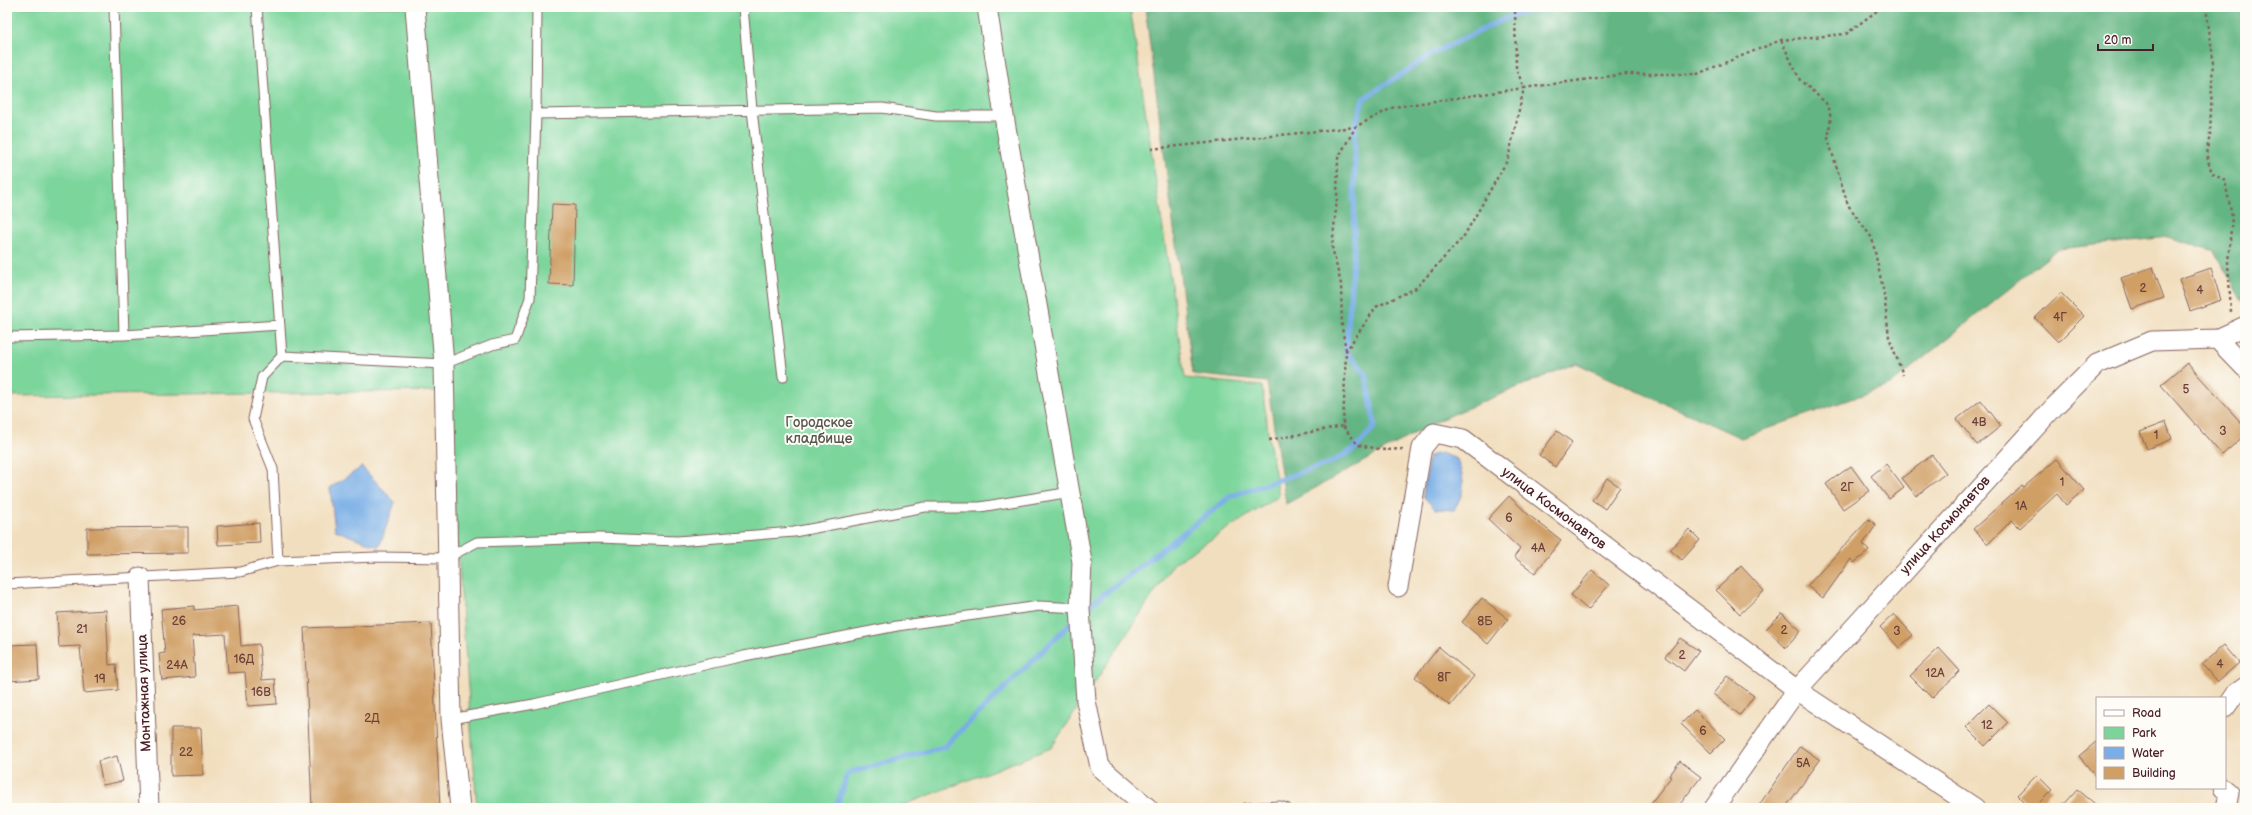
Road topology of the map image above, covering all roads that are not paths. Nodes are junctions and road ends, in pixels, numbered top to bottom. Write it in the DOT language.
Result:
graph roads {
  1 [pos="114,7"];
  2 [pos="257,7"];
  3 [pos="415,7"];
  4 [pos="536,7"];
  5 [pos="743,7"];
  6 [pos="987,7"];
  7 [pos="752,110"];
  8 [pos="536,114"];
  9 [pos="1004,116"];
  10 [pos="280,325"];
  11 [pos="2245,326"];
  12 [pos="124,335"];
  13 [pos="7,337"];
  14 [pos="2217,339"];
  15 [pos="282,356"];
  16 [pos="444,364"];
  17 [pos="2245,368"];
  18 [pos="784,377"];
  19 [pos="1071,492"];
  20 [pos="447,558"];
  21 [pos="278,561"];
  22 [pos="140,577"];
  23 [pos="7,584"];
  24 [pos="1398,587"];
  25 [pos="1080,608"];
  26 [pos="2245,687"];
  27 [pos="1797,690"];
  28 [pos="2226,707"];
  29 [pos="450,719"];
  30 [pos="2224,789"];
  31 [pos="149,808"];
  32 [pos="460,808"];
  33 [pos="1148,808"];
  34 [pos="1245,808"];
  35 [pos="1286,808"];
  36 [pos="1714,808"];
  37 [pos="1976,808"];
  38 [pos="2226,808"];
  1 -- 12 [label="lane"];
  2 -- 10 [label="lane"];
  3 -- 16 [label="street"];
  4 -- 8 [label="lane"];
  5 -- 7 [label="lane"];
  6 -- 9 [label="street"];
  7 -- 8 [label="lane"];
  7 -- 9 [label="lane"];
  7 -- 18 [label="lane"];
  8 -- 16 [label="lane"];
  9 -- 19 [label="street"];
  10 -- 12 [label="lane"];
  10 -- 15 [label="lane"];
  11 -- 14 [label="street"];
  12 -- 13 [label="lane"];
  14 -- 17 [label="street"];
  14 -- 27 [label="street, улица Космонавтов"];
  15 -- 16 [label="lane"];
  15 -- 21 [label="lane"];
  16 -- 20 [label="street"];
  19 -- 20 [label="lane"];
  19 -- 25 [label="street"];
  20 -- 21 [label="lane"];
  20 -- 29 [label="street"];
  21 -- 22 [label="lane"];
  22 -- 23 [label="lane"];
  22 -- 31 [label="street, Монтажная улица"];
  24 -- 27 [label="street, улица Космонавтов"];
  25 -- 29 [label="lane"];
  25 -- 33 [label="street"];
  26 -- 28 [label="street"];
  27 -- 36 [label="street, улица Космонавтов"];
  27 -- 37 [label="street, улица Космонавтов"];
  29 -- 32 [label="street"];
  30 -- 38 [label="street"];
  34 -- 35 [label="lane"];
}
